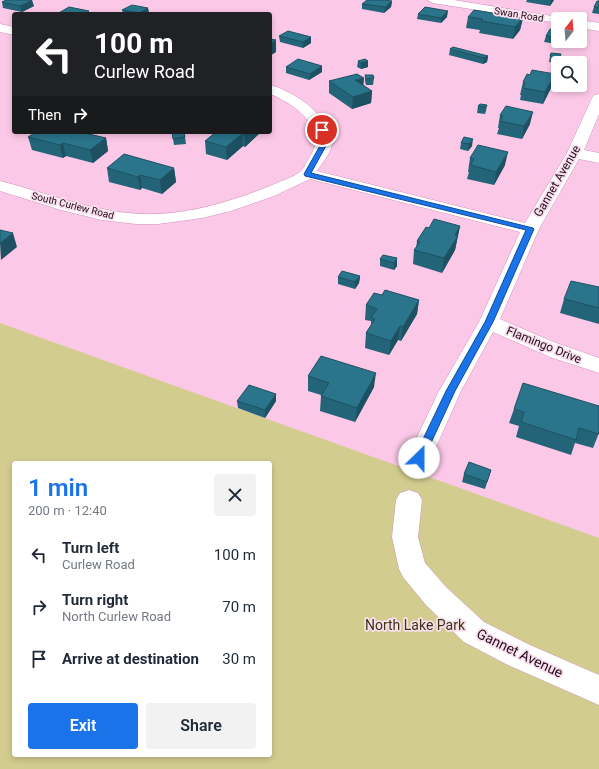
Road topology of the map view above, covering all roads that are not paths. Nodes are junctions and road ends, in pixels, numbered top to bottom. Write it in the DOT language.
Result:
graph roads {
  1 [pos="434,0"];
  2 [pos="551,19"];
  3 [pos="587,25"];
  4 [pos="599,27"];
  5 [pos="0,28"];
  6 [pos="12,31"];
  7 [pos="272,90"];
  8 [pos="599,98"];
  9 [pos="575,153"];
  10 [pos="599,158"];
  11 [pos="308,174"];
  12 [pos="0,186"];
  13 [pos="530,229"];
  14 [pos="489,322"];
  15 [pos="599,366"];
  16 [pos="419,458"];
  17 [pos="409,500"];
  18 [pos="599,690"];
  1 -- 2 [label="street, Swan Road"];
  3 -- 4 [label="street"];
  5 -- 6 [label="street"];
  7 -- 11 [label="street"];
  8 -- 9 [label="street, Gannet Avenue"];
  9 -- 10 [label="street"];
  9 -- 13 [label="street, Gannet Avenue"];
  11 -- 12 [label="street, South Curlew Road"];
  11 -- 13 [label="street"];
  13 -- 14 [label="street, Gannet Avenue"];
  14 -- 15 [label="street, Flamingo Drive"];
  14 -- 16 [label="street, Gannet Avenue"];
  17 -- 18 [label="street, Gannet Avenue"];
}
